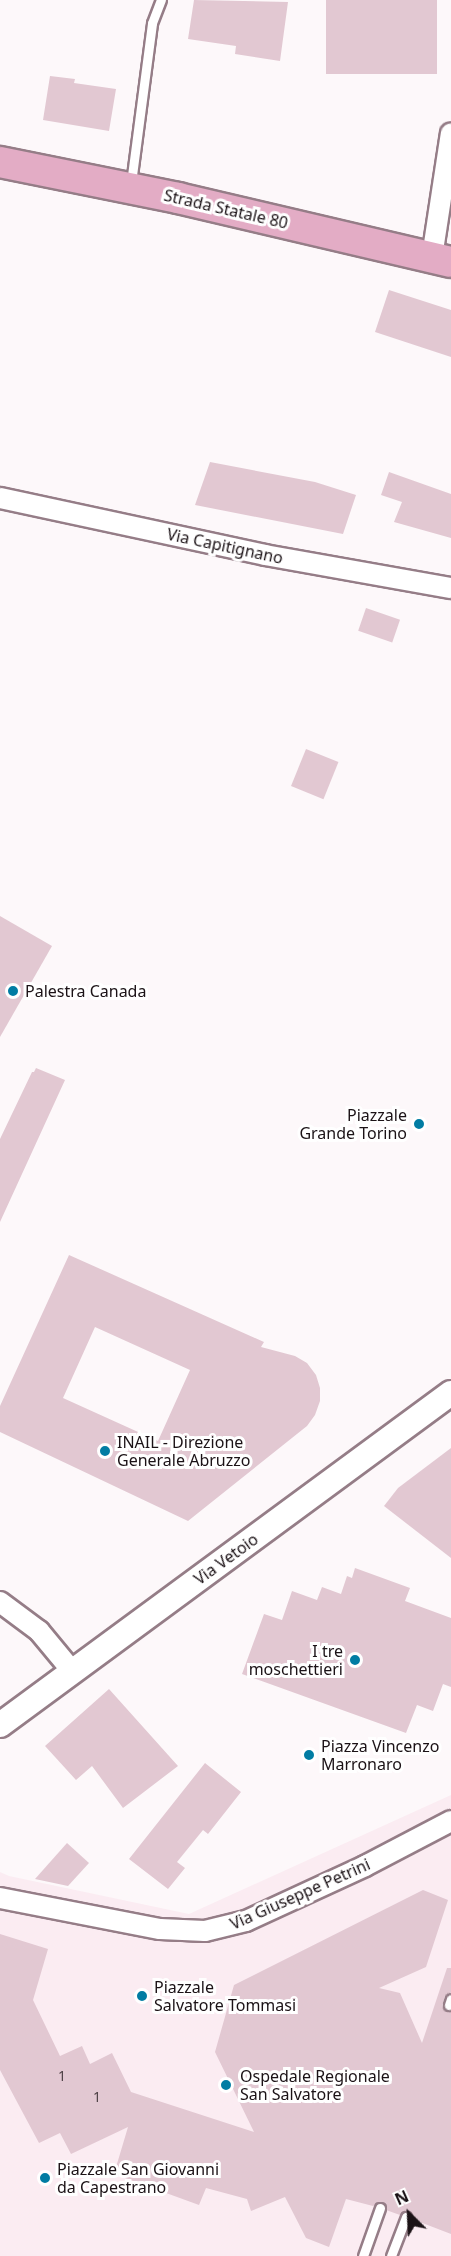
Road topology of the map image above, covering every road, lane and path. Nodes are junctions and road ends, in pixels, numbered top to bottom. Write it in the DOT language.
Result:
graph roads {
  1 [pos="161,0"];
  2 [pos="451,134"];
  3 [pos="0,162"];
  4 [pos="130,188"];
  5 [pos="442,259"];
  6 [pos="0,498"];
  7 [pos="451,588"];
  8 [pos="451,1393"];
  9 [pos="0,1602"];
  10 [pos="73,1672"];
  11 [pos="0,1725"];
  12 [pos="451,1821"];
  13 [pos="0,1898"];
  14 [pos="380,2208"];
  15 [pos="406,2217"];
  16 [pos="363,2256"];
  17 [pos="391,2256"];
  1 -- 4 [label="lane"];
  2 -- 5 [label="street"];
  3 -- 4 [label="main road, Strada Statale 80"];
  4 -- 5 [label="main road, Strada Statale 80"];
  6 -- 7 [label="street, Via Capitignano"];
  8 -- 10 [label="street, Via Vetoio"];
  9 -- 10 [label="street"];
  10 -- 11 [label="street, Via Vetoio"];
  12 -- 13 [label="street, Via Giuseppe Petrini"];
  14 -- 16 [label="lane"];
  15 -- 17 [label="lane"];
}
